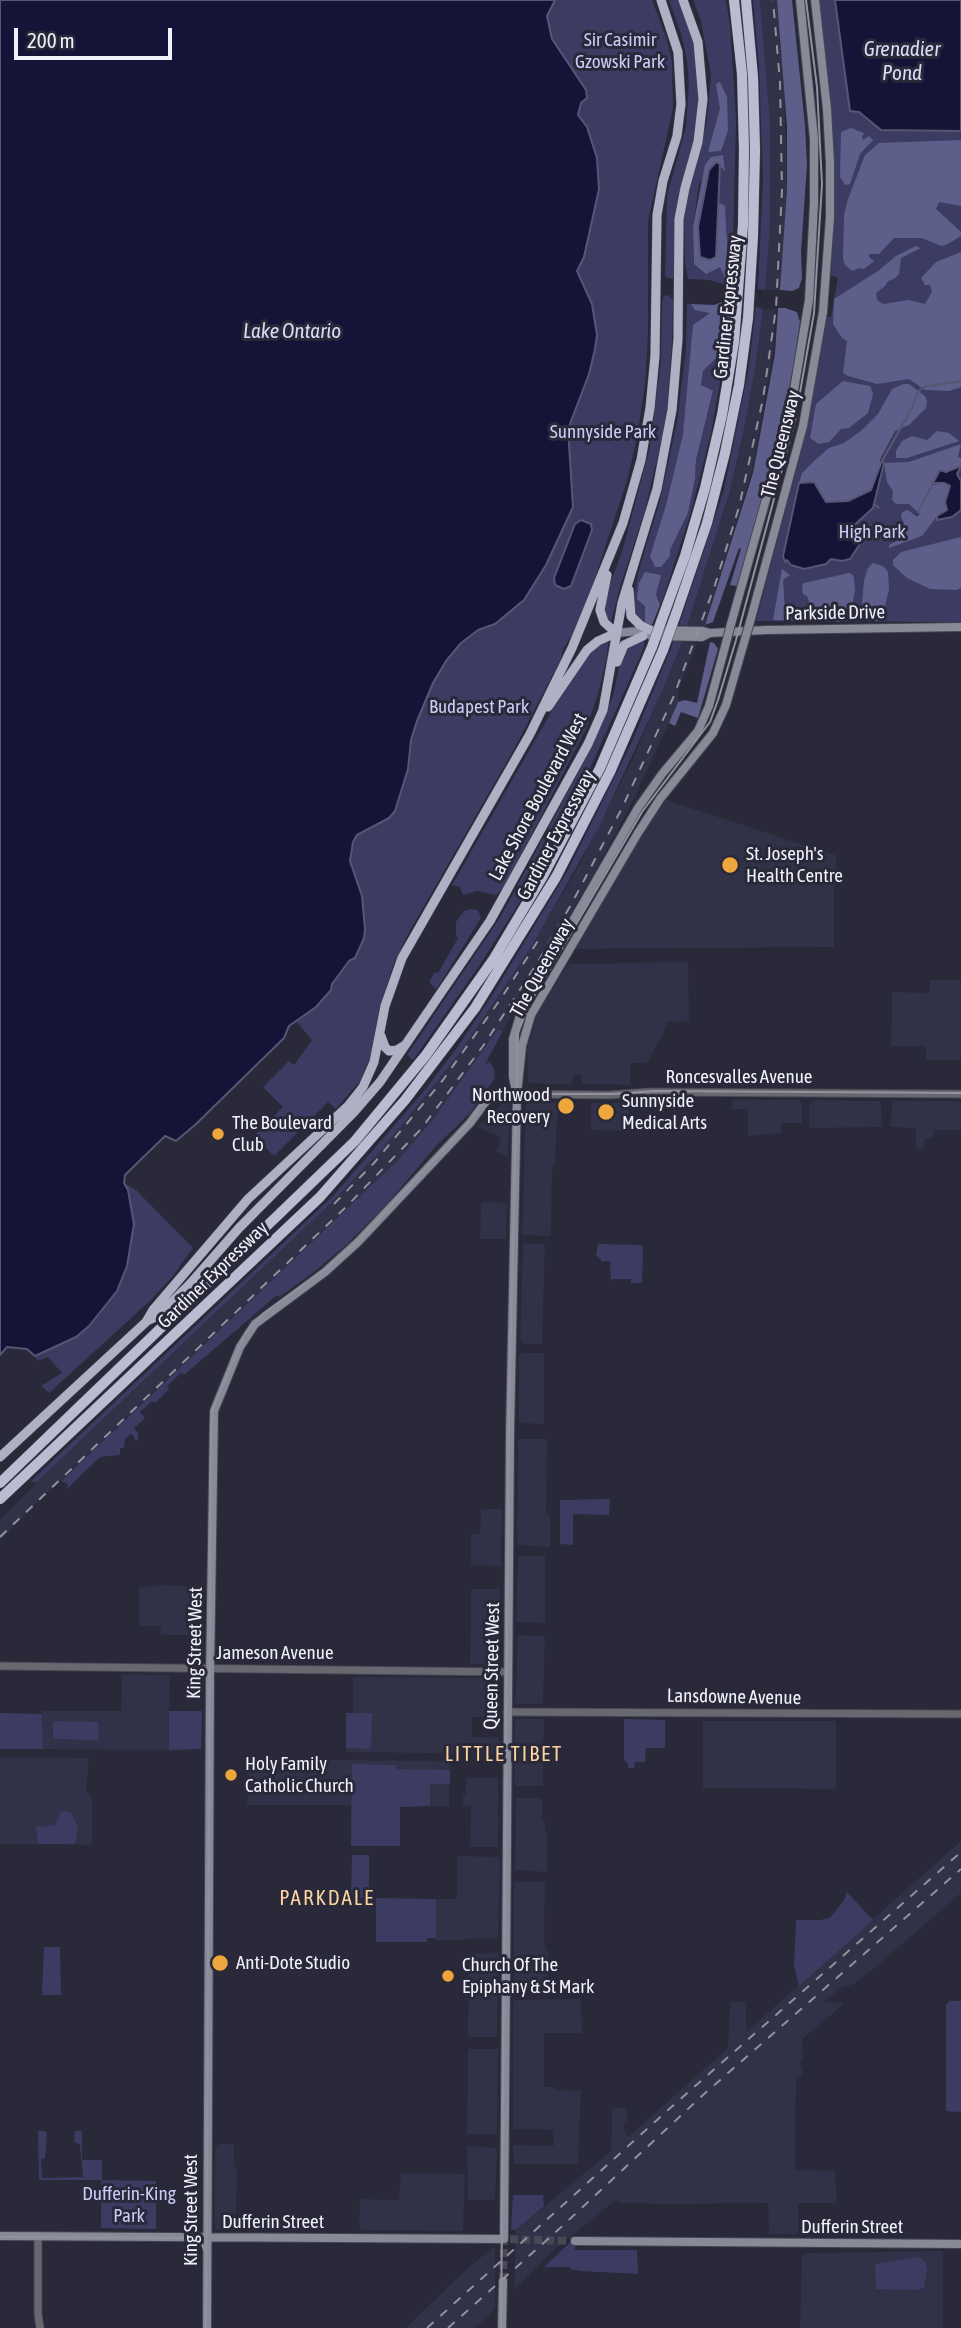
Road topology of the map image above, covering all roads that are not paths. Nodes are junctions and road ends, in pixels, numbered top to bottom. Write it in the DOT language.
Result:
graph roads {
  1 [pos="661,0"];
  2 [pos="683,0"];
  3 [pos="734,0"];
  4 [pos="746,0"];
  5 [pos="800,0"];
  6 [pos="815,0"];
  7 [pos="746,278"];
  8 [pos="742,318"];
  9 [pos="608,563"];
  10 [pos="629,577"];
  11 [pos="961,627"];
  12 [pos="616,633"];
  13 [pos="647,633"];
  14 [pos="657,649"];
  15 [pos="603,710"];
  16 [pos="536,722"];
  17 [pos="380,1034"];
  18 [pos="408,1043"];
  19 [pos="517,1094"];
  20 [pos="961,1094"];
  21 [pos="146,1322"];
  22 [pos="0,1457"];
  23 [pos="0,1483"];
  24 [pos="0,1499"];
  25 [pos="0,1666"];
  26 [pos="210,1669"];
  27 [pos="507,1672"];
  28 [pos="507,1712"];
  29 [pos="961,1714"];
  30 [pos="0,2236"];
  31 [pos="38,2236"];
  32 [pos="207,2237"];
  33 [pos="504,2239"];
  34 [pos="575,2241"];
  35 [pos="961,2244"];
  36 [pos="503,2281"];
  37 [pos="40,2328"];
  38 [pos="207,2328"];
  39 [pos="502,2328"];
  1 -- 9 [label="highway, Lake Shore Boulevard West"];
  2 -- 10 [label="highway, Lake Shore Boulevard West"];
  3 -- 7 [label="highway, Gardiner Expressway"];
  4 -- 7 [label="highway, Gardiner Expressway"];
  5 -- 19 [label="main road, The Queensway, bridge"];
  6 -- 19 [label="main road, The Queensway, bridge"];
  7 -- 8 [label="highway, Gardiner Expressway"];
  8 -- 14 [label="highway, Gardiner Expressway, bridge"];
  8 -- 14 [label="highway, Gardiner Expressway, bridge"];
  9 -- 12 [label="highway"];
  9 -- 16 [label="highway, Lake Shore Boulevard West"];
  10 -- 12 [label="highway, Lake Shore Boulevard West"];
  10 -- 13 [label="highway"];
  11 -- 13 [label="main road, Parkside Drive"];
  12 -- 13 [label="main road, Parkside Drive"];
  12 -- 15 [label="highway, Lake Shore Boulevard West"];
  12 -- 16 [label="highway"];
  13 -- 15 [label="highway"];
  14 -- 23 [label="highway, Gardiner Expressway"];
  14 -- 24 [label="highway, Gardiner Expressway"];
  15 -- 18 [label="highway, Lake Shore Boulevard West"];
  16 -- 17 [label="highway, Lake Shore Boulevard West"];
  17 -- 18 [label="highway"];
  17 -- 21 [label="highway, Lake Shore Boulevard West"];
  18 -- 21 [label="highway, Lake Shore Boulevard West"];
  19 -- 20 [label="street, Roncesvalles Avenue"];
  19 -- 26 [label="main road, King Street West"];
  19 -- 27 [label="main road, Queen Street West"];
  21 -- 22 [label="highway, Lake Shore Boulevard West"];
  25 -- 26 [label="street, Jameson Avenue"];
  26 -- 27 [label="street, Jameson Avenue"];
  26 -- 32 [label="main road, King Street West"];
  27 -- 28 [label="main road, Queen Street West"];
  28 -- 29 [label="street, Lansdowne Avenue"];
  28 -- 33 [label="main road, Queen Street West"];
  30 -- 31 [label="main road, Dufferin Street"];
  31 -- 32 [label="main road, Dufferin Street"];
  31 -- 37 [label="street"];
  32 -- 33 [label="main road, Dufferin Street"];
  32 -- 38 [label="main road, King Street West"];
  34 -- 35 [label="main road, Dufferin Street"];
  36 -- 39 [label="main road"];
}
